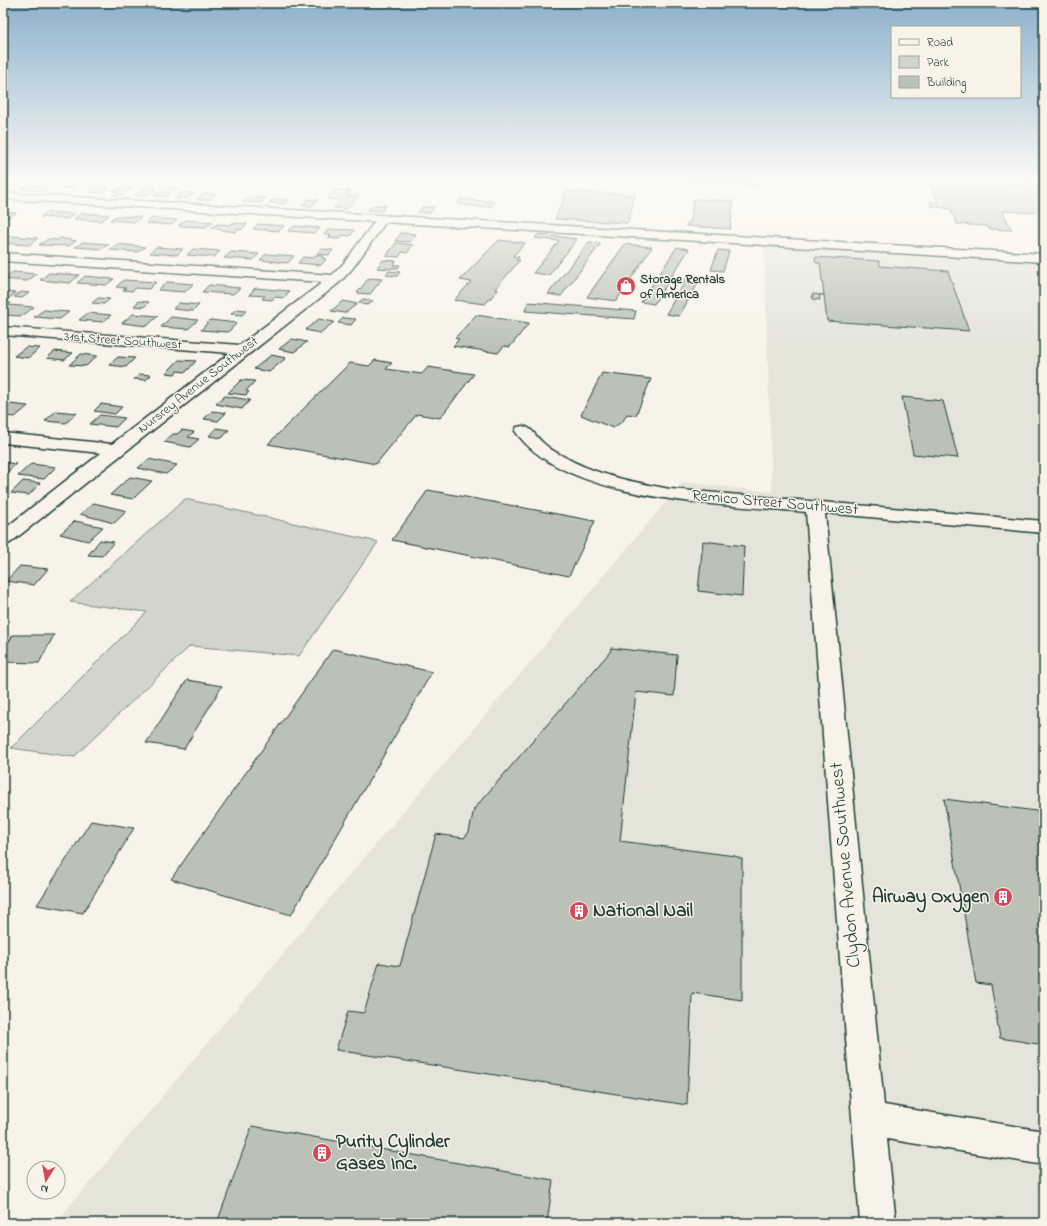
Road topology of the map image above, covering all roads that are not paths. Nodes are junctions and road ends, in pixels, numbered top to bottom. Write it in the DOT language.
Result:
graph roads {
  1 [pos="368,238"];
  2 [pos="708,238"];
  3 [pos="3,257"];
  4 [pos="1044,258"];
  5 [pos="335,279"];
  6 [pos="3,331"];
  7 [pos="243,350"];
  8 [pos="523,431"];
  9 [pos="3,438"];
  10 [pos="116,449"];
  11 [pos="815,506"];
  12 [pos="1044,527"];
  13 [pos="3,539"];
  14 [pos="869,1119"];
  15 [pos="1044,1148"];
  16 [pos="878,1223"];
  1 -- 5 [label="street, Nursrey Avenue Southwest"];
  2 -- 4 [label="street"];
  3 -- 5 [label="street"];
  5 -- 7 [label="street, Nursrey Avenue Southwest"];
  6 -- 7 [label="street, 31st Street Southwest"];
  7 -- 10 [label="street, Nursrey Avenue Southwest"];
  8 -- 11 [label="street, Remico Street Southwest"];
  9 -- 10 [label="street"];
  10 -- 13 [label="street, Nursrey Avenue Southwest"];
  11 -- 12 [label="street, Remico Street Southwest"];
  11 -- 14 [label="street, Clydon Avenue Southwest"];
  14 -- 15 [label="street"];
  14 -- 16 [label="street, Clydon Avenue Southwest"];
}
